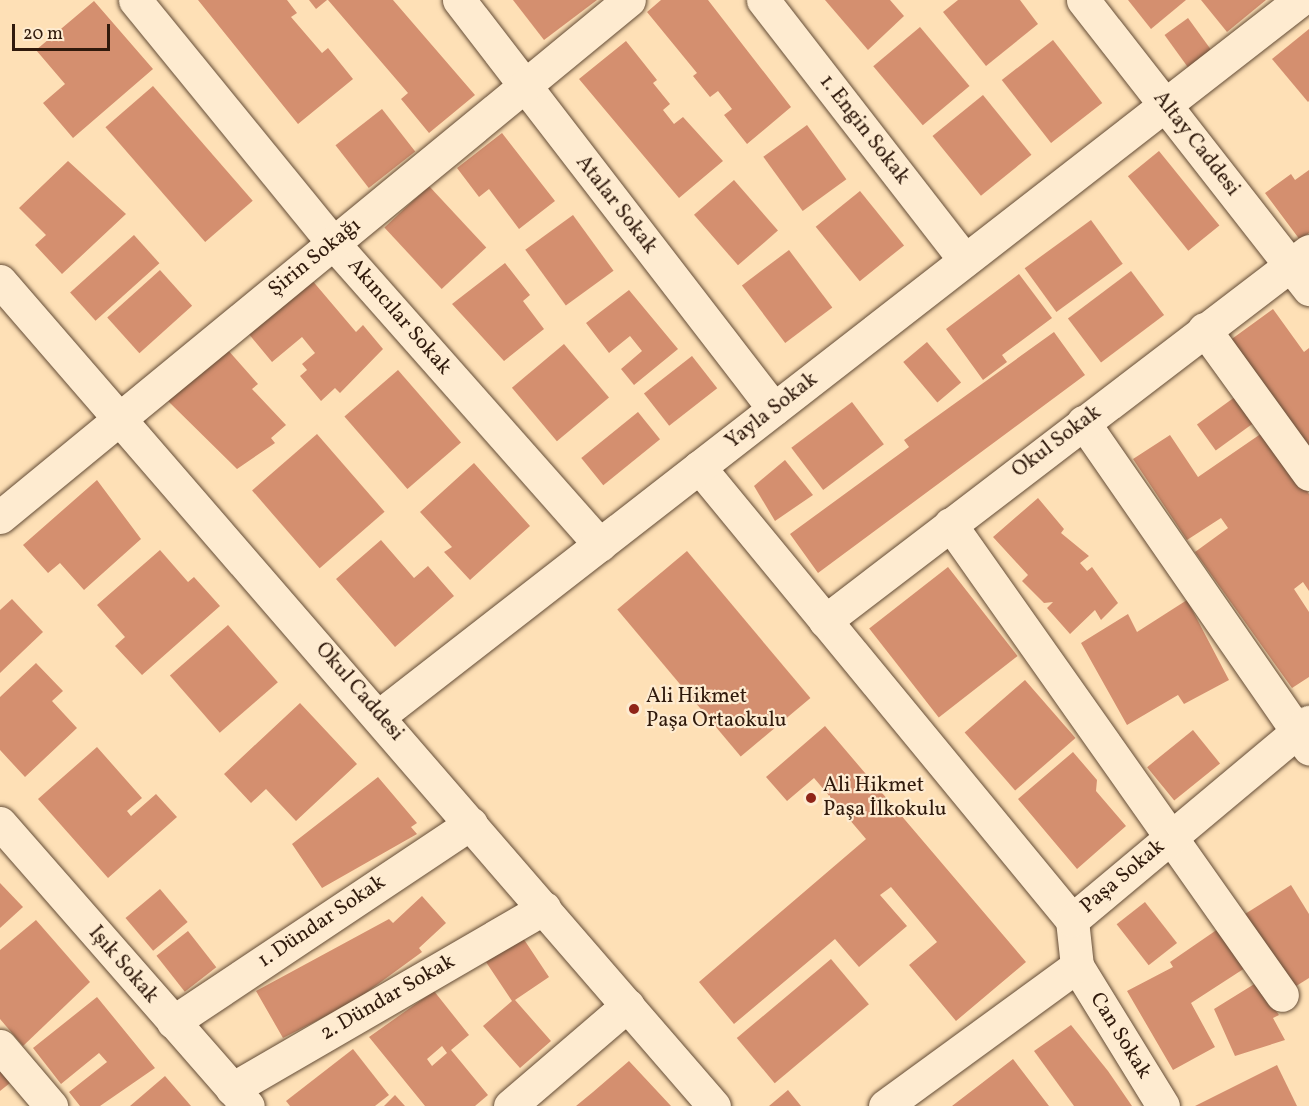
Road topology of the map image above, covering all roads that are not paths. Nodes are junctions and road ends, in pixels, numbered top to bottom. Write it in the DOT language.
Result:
graph roads {
  1 [pos="135,0"];
  2 [pos="459,0"];
  3 [pos="629,0"];
  4 [pos="764,0"];
  5 [pos="1083,0"];
  6 [pos="1300,0"];
  7 [pos="525,87"];
  8 [pos="1165,105"];
  9 [pos="333,243"];
  10 [pos="964,261"];
  11 [pos="1303,268"];
  12 [pos="0,281"];
  13 [pos="1204,329"];
  14 [pos="774,409"];
  15 [pos="122,417"];
  16 [pos="1083,422"];
  17 [pos="699,467"];
  18 [pos="1309,474"];
  19 [pos="0,517"];
  20 [pos="950,525"];
  21 [pos="600,545"];
  22 [pos="825,621"];
  23 [pos="379,716"];
  24 [pos="1305,734"];
  25 [pos="0,823"];
  26 [pos="471,823"];
  27 [pos="1171,837"];
  28 [pos="544,908"];
  29 [pos="1072,920"];
  30 [pos="1077,966"];
  31 [pos="1282,995"];
  32 [pos="628,1005"];
  33 [pos="173,1022"];
  34 [pos="0,1046"];
  35 [pos="240,1097"];
  36 [pos="51,1106"];
  37 [pos="510,1106"];
  38 [pos="714,1106"];
  39 [pos="885,1106"];
  40 [pos="1163,1106"];
  1 -- 9 [label="street, Akıncılar Sokak"];
  2 -- 7 [label="street, Atalar Sokak"];
  3 -- 7 [label="street, Şirin Sokağı"];
  4 -- 10 [label="street, 1. Engin Sokak"];
  5 -- 8 [label="street, Altay Caddesi"];
  6 -- 8 [label="street, Yayla Sokak"];
  7 -- 9 [label="street, Şirin Sokağı"];
  7 -- 14 [label="street, Atalar Sokak"];
  8 -- 10 [label="street, Yayla Sokak"];
  8 -- 11 [label="street, Altay Caddesi"];
  9 -- 15 [label="street, Şirin Sokağı"];
  9 -- 21 [label="street, Akıncılar Sokak"];
  10 -- 14 [label="street, Yayla Sokak"];
  11 -- 13 [label="street, Okul Sokak"];
  12 -- 15 [label="street, Okul Caddesi"];
  13 -- 16 [label="street, Okul Sokak"];
  13 -- 18 [label="street"];
  14 -- 17 [label="street, Yayla Sokak"];
  15 -- 19 [label="street, Şirin Sokağı"];
  15 -- 23 [label="street, Okul Caddesi"];
  16 -- 20 [label="street, Okul Sokak"];
  16 -- 24 [label="street"];
  17 -- 21 [label="street, Yayla Sokak"];
  17 -- 22 [label="street"];
  20 -- 22 [label="street, Okul Sokak"];
  20 -- 27 [label="street"];
  21 -- 23 [label="street, Yayla Sokak"];
  22 -- 29 [label="street"];
  23 -- 26 [label="street, Okul Caddesi"];
  24 -- 27 [label="street, Paşa Sokak"];
  25 -- 33 [label="street, Işık Sokak"];
  26 -- 28 [label="street, Okul Caddesi"];
  26 -- 33 [label="street, 1. Dündar Sokak"];
  27 -- 29 [label="street, Paşa Sokak"];
  27 -- 31 [label="street"];
  28 -- 32 [label="street, Okul Caddesi"];
  28 -- 35 [label="street, 2. Dündar Sokak"];
  29 -- 30 [label="street, Paşa Sokak"];
  30 -- 39 [label="street"];
  30 -- 40 [label="street, Can Sokak"];
  32 -- 37 [label="street"];
  32 -- 38 [label="street, Okul Caddesi"];
  33 -- 35 [label="street, Işık Sokak"];
  34 -- 36 [label="street"];
}
